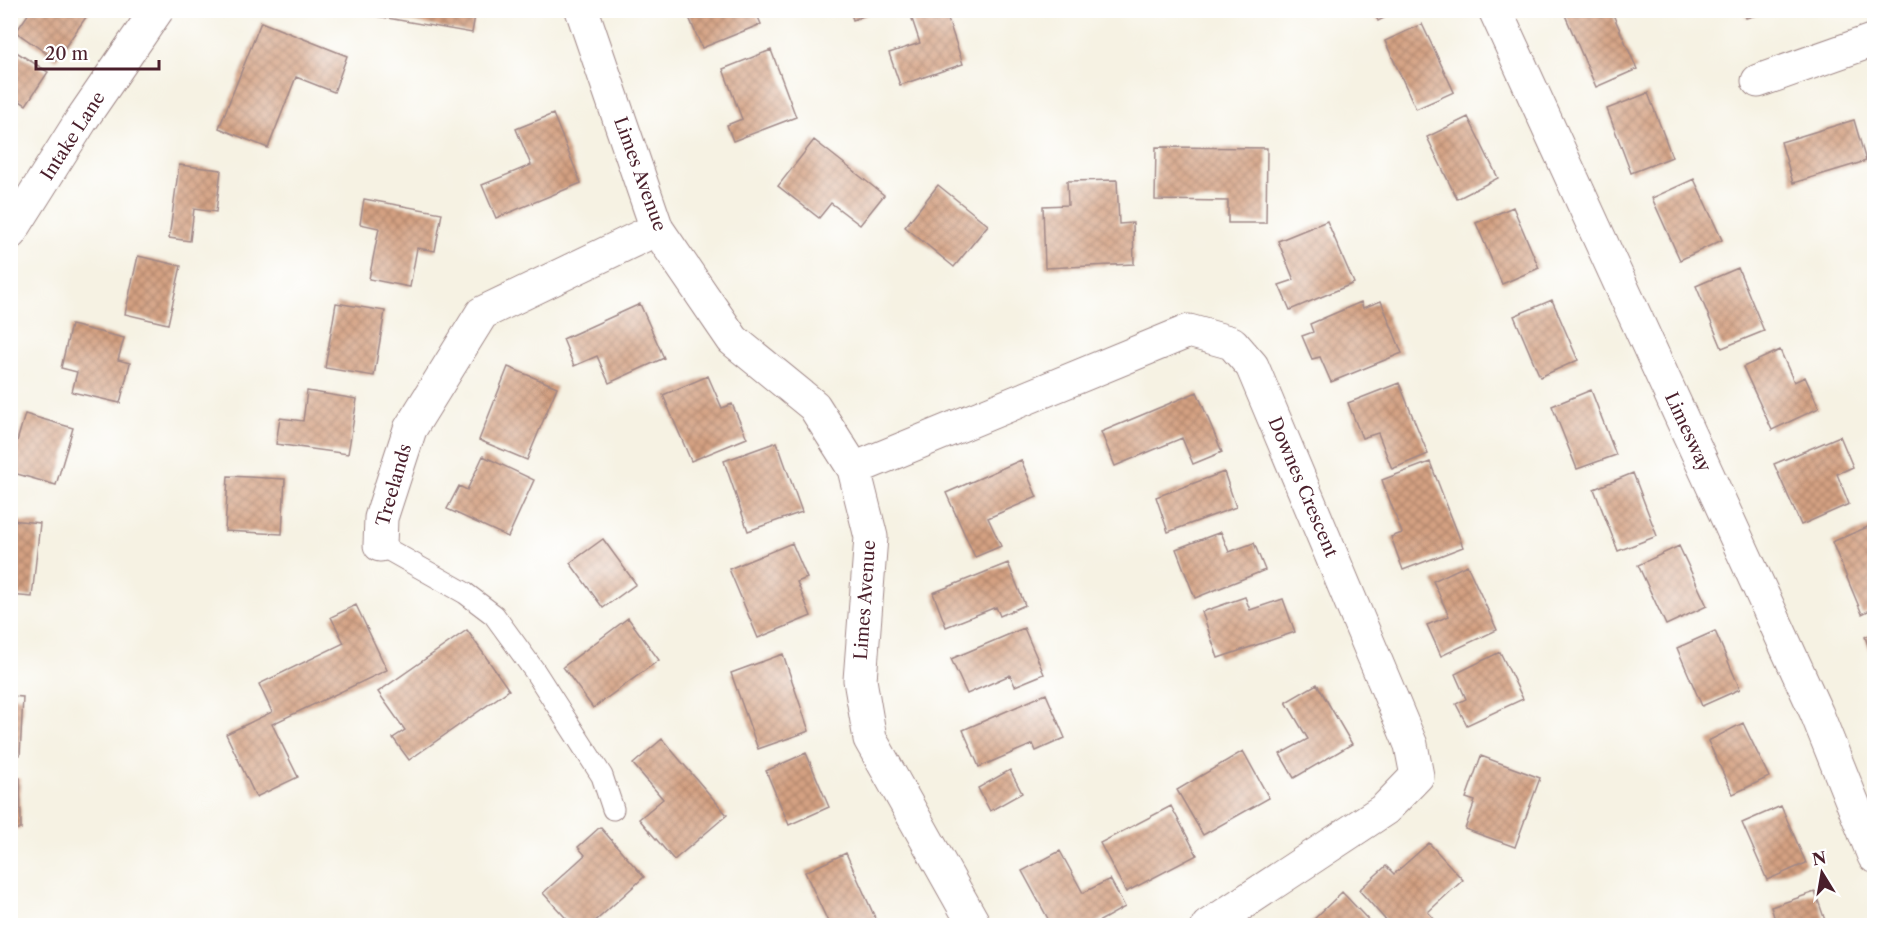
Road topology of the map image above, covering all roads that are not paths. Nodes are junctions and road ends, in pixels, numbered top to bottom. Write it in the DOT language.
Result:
graph roads {
  1 [pos="157,10"];
  2 [pos="582,10"];
  3 [pos="1495,10"];
  4 [pos="1875,40"];
  5 [pos="1758,81"];
  6 [pos="657,229"];
  7 [pos="10,233"];
  8 [pos="854,469"];
  9 [pos="380,546"];
  10 [pos="613,809"];
  11 [pos="1875,856"];
  12 [pos="975,926"];
  13 [pos="1208,926"];
  1 -- 7 [label="street, Intake Lane"];
  2 -- 6 [label="street, Limes Avenue"];
  3 -- 11 [label="street, Limesway"];
  4 -- 5 [label="street"];
  6 -- 8 [label="street, Limes Avenue"];
  6 -- 9 [label="street, Treelands"];
  8 -- 12 [label="street, Limes Avenue"];
  8 -- 13 [label="street, Downes Crescent"];
  9 -- 10 [label="lane, Treelands"];
}
